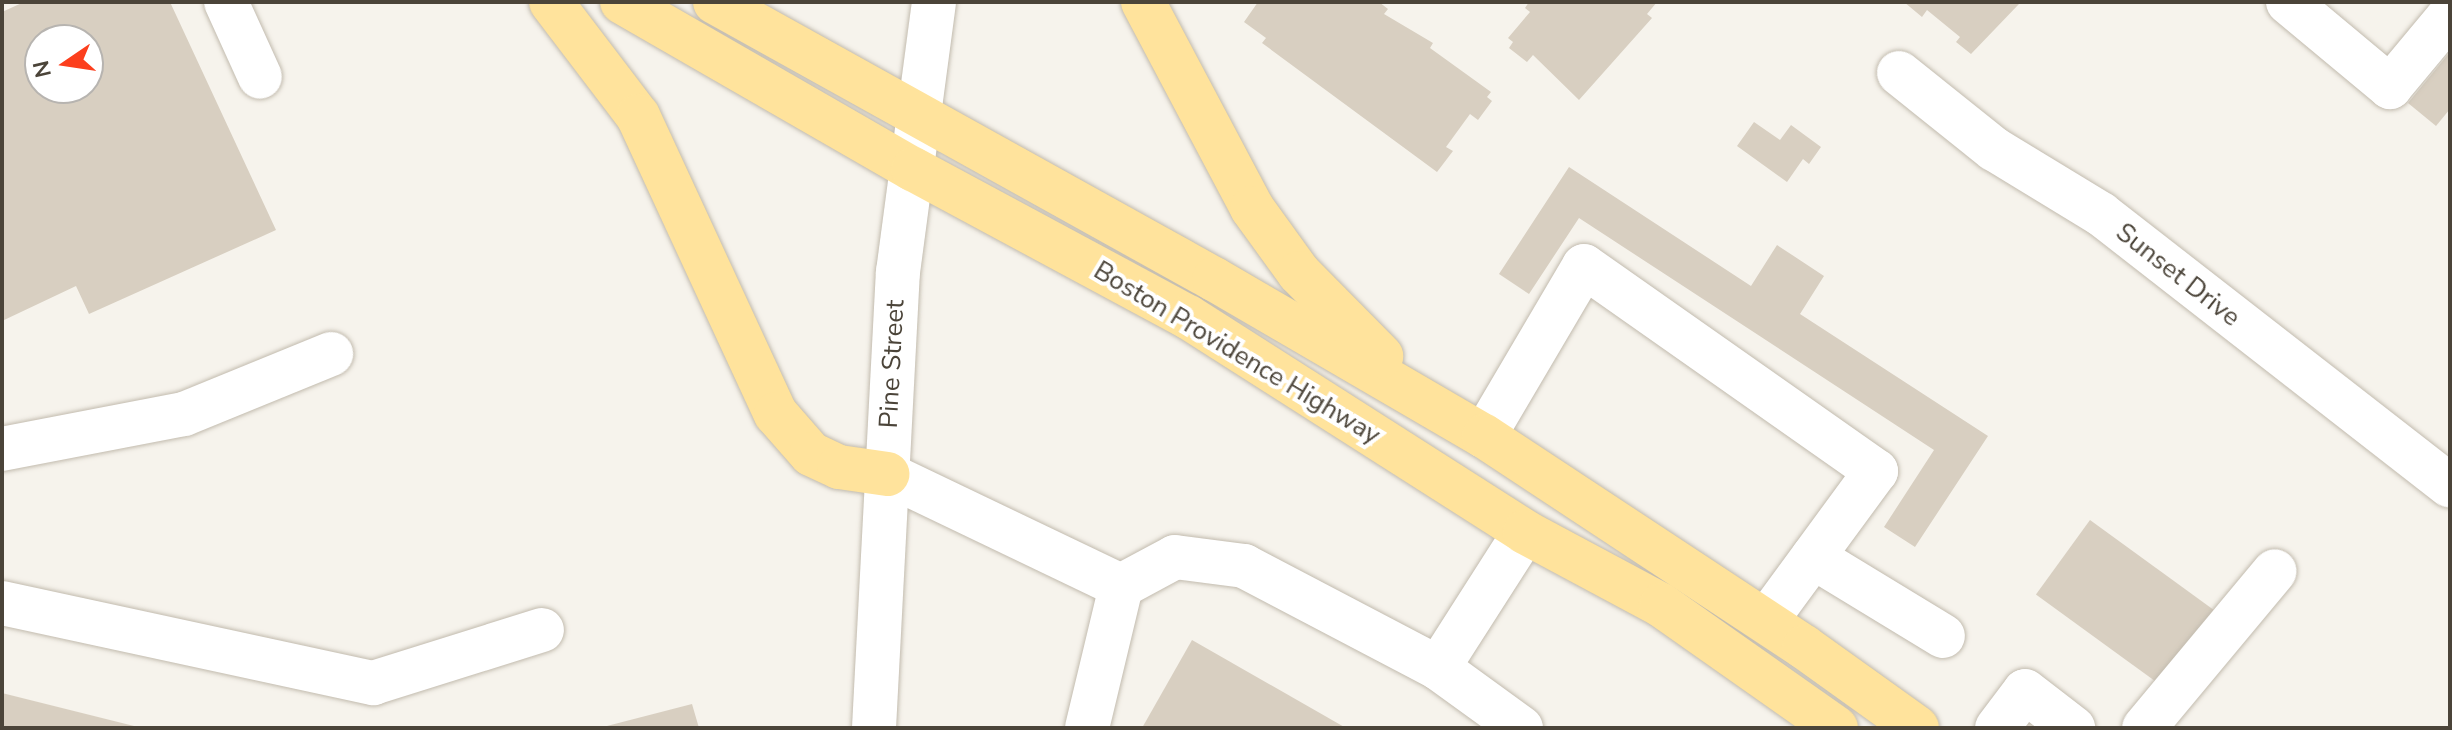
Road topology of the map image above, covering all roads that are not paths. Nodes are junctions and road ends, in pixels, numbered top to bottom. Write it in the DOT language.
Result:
graph roads {
  1 [pos="226,2"];
  2 [pos="551,2"];
  3 [pos="622,2"];
  4 [pos="715,2"];
  5 [pos="762,2"];
  6 [pos="934,2"];
  7 [pos="1143,2"];
  8 [pos="2288,2"];
  9 [pos="2450,15"];
  10 [pos="790,45"];
  11 [pos="1899,73"];
  12 [pos="260,77"];
  13 [pos="920,118"];
  14 [pos="913,169"];
  15 [pos="331,354"];
  16 [pos="1466,426"];
  17 [pos="2,449"];
  18 [pos="887,474"];
  19 [pos="2449,485"];
  20 [pos="1525,532"];
  21 [pos="1813,557"];
  22 [pos="2275,571"];
  23 [pos="1121,586"];
  24 [pos="2,603"];
  25 [pos="1766,621"];
  26 [pos="542,630"];
  27 [pos="1943,636"];
  28 [pos="1438,668"];
  29 [pos="874,728"];
  30 [pos="1087,728"];
  31 [pos="1521,728"];
  32 [pos="1836,728"];
  33 [pos="1917,728"];
  34 [pos="1997,728"];
  35 [pos="2073,728"];
  36 [pos="2144,728"];
  1 -- 12 [label="street"];
  2 -- 18 [label="main road"];
  3 -- 14 [label="main road, Boston Providence Highway"];
  4 -- 10 [label="main road, Boston Providence Highway"];
  5 -- 10 [label="street"];
  6 -- 13 [label="street, Pine Street"];
  7 -- 16 [label="main road"];
  8 -- 9 [label="street"];
  10 -- 13 [label="main road, Boston Providence Highway"];
  11 -- 19 [label="street, Sunset Drive"];
  13 -- 14 [label="street, Pine Street"];
  13 -- 16 [label="main road, Boston Providence Highway"];
  14 -- 18 [label="street, Pine Street"];
  14 -- 20 [label="main road, Boston Providence Highway"];
  15 -- 17 [label="street"];
  16 -- 21 [label="street"];
  16 -- 25 [label="main road, Boston Providence Highway"];
  18 -- 23 [label="street"];
  18 -- 29 [label="street, Pine Street"];
  20 -- 28 [label="street"];
  20 -- 32 [label="main road, Boston Providence Highway"];
  21 -- 25 [label="street"];
  21 -- 27 [label="street"];
  22 -- 36 [label="street"];
  23 -- 28 [label="street"];
  23 -- 30 [label="street"];
  24 -- 26 [label="street"];
  25 -- 33 [label="main road, Boston Providence Highway"];
  28 -- 31 [label="street"];
  34 -- 35 [label="street"];
}
